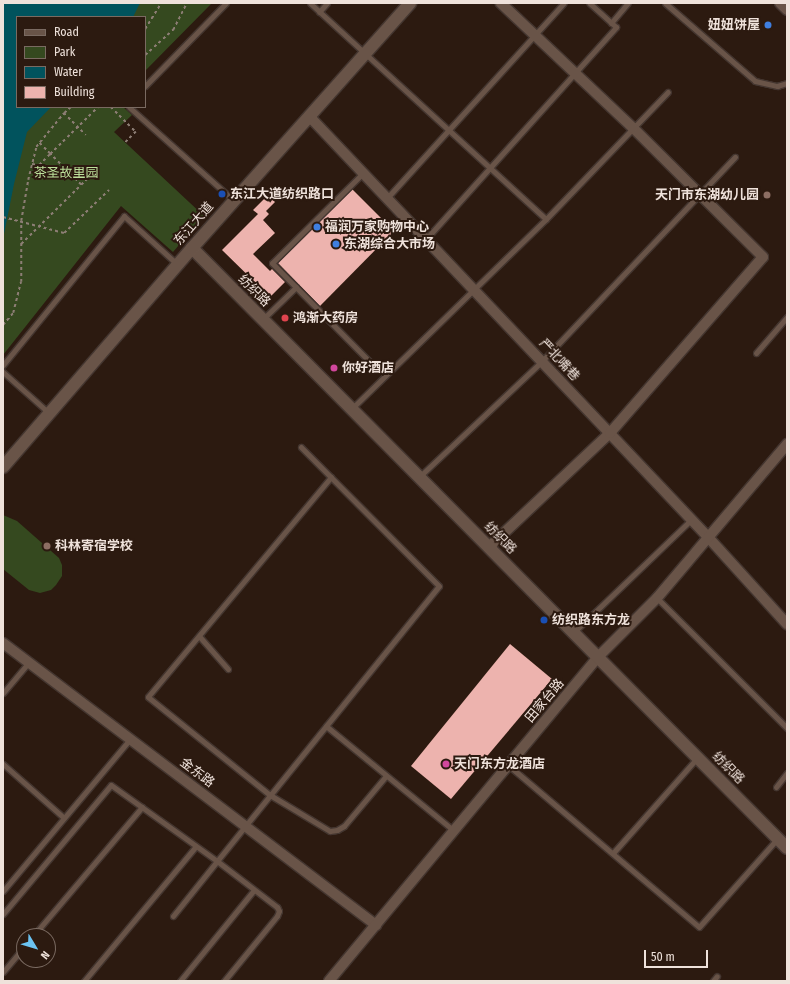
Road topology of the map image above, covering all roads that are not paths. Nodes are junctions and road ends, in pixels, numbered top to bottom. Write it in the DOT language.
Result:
graph roads {
  1 [pos="226,3"];
  2 [pos="310,3"];
  3 [pos="327,3"];
  4 [pos="410,3"];
  5 [pos="501,3"];
  6 [pos="564,3"];
  7 [pos="588,3"];
  8 [pos="628,3"];
  9 [pos="665,3"];
  10 [pos="780,3"];
  11 [pos="787,10"];
  12 [pos="319,12"];
  13 [pos="611,23"];
  14 [pos="535,34"];
  15 [pos="364,54"];
  16 [pos="575,72"];
  17 [pos="787,83"];
  18 [pos="146,85"];
  19 [pos="668,92"];
  20 [pos="130,108"];
  21 [pos="309,116"];
  22 [pos="633,128"];
  23 [pos="448,131"];
  24 [pos="735,157"];
  25 [pos="489,168"];
  26 [pos="363,173"];
  27 [pos="700,194"];
  28 [pos="387,198"];
  29 [pos="234,201"];
  30 [pos="546,219"];
  31 [pos="426,239"];
  32 [pos="192,248"];
  33 [pos="178,264"];
  34 [pos="296,287"];
  35 [pos="474,289"];
  36 [pos="787,317"];
  37 [pos="263,319"];
  38 [pos="756,353"];
  39 [pos="542,361"];
  40 [pos="3,365"];
  41 [pos="375,367"];
  42 [pos="3,372"];
  43 [pos="352,408"];
  44 [pos="49,413"];
  45 [pos="610,433"];
  46 [pos="787,444"];
  47 [pos="301,447"];
  48 [pos="3,467"];
  49 [pos="331,477"];
  50 [pos="419,477"];
  51 [pos="692,520"];
  52 [pos="708,537"];
  53 [pos="489,547"];
  54 [pos="656,598"];
  55 [pos="787,624"];
  56 [pos="573,633"];
  57 [pos="199,636"];
  58 [pos="3,642"];
  59 [pos="598,657"];
  60 [pos="29,662"];
  61 [pos="228,669"];
  62 [pos="3,693"];
  63 [pos="326,726"];
  64 [pos="787,728"];
  65 [pos="130,739"];
  66 [pos="697,757"];
  67 [pos="3,764"];
  68 [pos="508,765"];
  69 [pos="787,774"];
  70 [pos="386,776"];
  71 [pos="776,787"];
  72 [pos="270,794"];
  73 [pos="142,807"];
  74 [pos="64,818"];
  75 [pos="245,825"];
  76 [pos="453,830"];
  77 [pos="778,838"];
  78 [pos="196,846"];
  79 [pos="787,848"];
  80 [pos="613,853"];
  81 [pos="217,861"];
  82 [pos="254,890"];
  83 [pos="3,891"];
  84 [pos="3,914"];
  85 [pos="172,916"];
  86 [pos="376,925"];
  87 [pos="40,928"];
  88 [pos="16,957"];
  89 [pos="3,972"];
  90 [pos="717,976"];
  91 [pos="330,980"];
  92 [pos="84,981"];
  93 [pos="180,981"];
  94 [pos="224,981"];
  95 [pos="712,981"];
  1 -- 18 [label="lane"];
  2 -- 12 [label="lane"];
  3 -- 12 [label="lane"];
  4 -- 15 [label="street, 东江大道"];
  5 -- 14 [label="street"];
  6 -- 14 [label="lane"];
  7 -- 13 [label="lane"];
  8 -- 13 [label="lane"];
  9 -- 17 [label="lane"];
  10 -- 11 [label="street"];
  12 -- 15 [label="lane"];
  13 -- 16 [label="lane"];
  14 -- 16 [label="street"];
  14 -- 23 [label="lane"];
  15 -- 21 [label="street, 东江大道"];
  15 -- 23 [label="lane"];
  16 -- 22 [label="street"];
  16 -- 25 [label="lane"];
  19 -- 22 [label="lane"];
  20 -- 29 [label="lane"];
  21 -- 26 [label="street, 严北嘴巷"];
  21 -- 29 [label="street, 东江大道"];
  22 -- 27 [label="street"];
  22 -- 30 [label="lane"];
  23 -- 25 [label="lane"];
  23 -- 28 [label="lane"];
  24 -- 27 [label="lane"];
  25 -- 30 [label="lane"];
  25 -- 31 [label="lane"];
  26 -- 28 [label="street, 严北嘴巷"];
  26 -- 34 [label="lane"];
  27 -- 39 [label="lane"];
  27 -- 45 [label="street"];
  28 -- 31 [label="street, 严北嘴巷"];
  29 -- 32 [label="street, 东江大道"];
  30 -- 35 [label="lane"];
  31 -- 35 [label="street, 严北嘴巷"];
  32 -- 33 [label="street, 东江大道"];
  32 -- 37 [label="street, 纺织路"];
  33 -- 40 [label="lane"];
  33 -- 44 [label="street, 东江大道"];
  34 -- 37 [label="lane"];
  34 -- 41 [label="lane"];
  35 -- 39 [label="street, 严北嘴巷"];
  35 -- 43 [label="lane"];
  36 -- 38 [label="lane"];
  37 -- 43 [label="street, 纺织路"];
  39 -- 45 [label="street, 严北嘴巷"];
  39 -- 50 [label="lane"];
  42 -- 44 [label="lane"];
  43 -- 50 [label="street, 纺织路"];
  44 -- 48 [label="street, 东江大道"];
  45 -- 51 [label="street, 严北嘴巷"];
  45 -- 53 [label="street"];
  46 -- 52 [label="street, 田家台路"];
  47 -- 49 [label="lane"];
  49 -- 57 [label="lane"];
  49 -- 63 [label="lane"];
  50 -- 53 [label="street, 纺织路"];
  51 -- 52 [label="street, 严北嘴巷"];
  51 -- 56 [label="lane"];
  52 -- 54 [label="street, 田家台路"];
  52 -- 55 [label="street, 严北嘴巷"];
  53 -- 56 [label="street, 纺织路"];
  54 -- 59 [label="street, 田家台路"];
  54 -- 64 [label="lane"];
  56 -- 59 [label="street, 纺织路"];
  57 -- 61 [label="lane"];
  57 -- 72 [label="lane"];
  58 -- 60 [label="street, 金东路"];
  59 -- 66 [label="street, 纺织路"];
  59 -- 68 [label="street, 田家台路"];
  60 -- 62 [label="lane"];
  60 -- 65 [label="street, 金东路"];
  63 -- 70 [label="lane"];
  63 -- 72 [label="lane"];
  65 -- 74 [label="lane"];
  65 -- 75 [label="street, 金东路"];
  66 -- 77 [label="street, 纺织路"];
  66 -- 80 [label="lane"];
  67 -- 74 [label="lane"];
  68 -- 76 [label="street, 田家台路"];
  68 -- 80 [label="lane"];
  69 -- 71 [label="lane"];
  70 -- 72 [label="lane"];
  70 -- 76 [label="lane"];
  72 -- 75 [label="lane"];
  73 -- 78 [label="lane"];
  73 -- 84 [label="lane"];
  73 -- 87 [label="lane"];
  74 -- 83 [label="lane"];
  75 -- 81 [label="lane"];
  75 -- 86 [label="street, 金东路"];
  76 -- 86 [label="street, 田家台路"];
  77 -- 79 [label="street, 纺织路"];
  77 -- 80 [label="lane"];
  78 -- 81 [label="lane"];
  78 -- 92 [label="lane"];
  81 -- 82 [label="lane"];
  81 -- 85 [label="lane"];
  82 -- 93 [label="lane"];
  82 -- 94 [label="lane"];
  86 -- 91 [label="street, 田家台路"];
  88 -- 89 [label="lane"];
  90 -- 95 [label="lane"];
}
